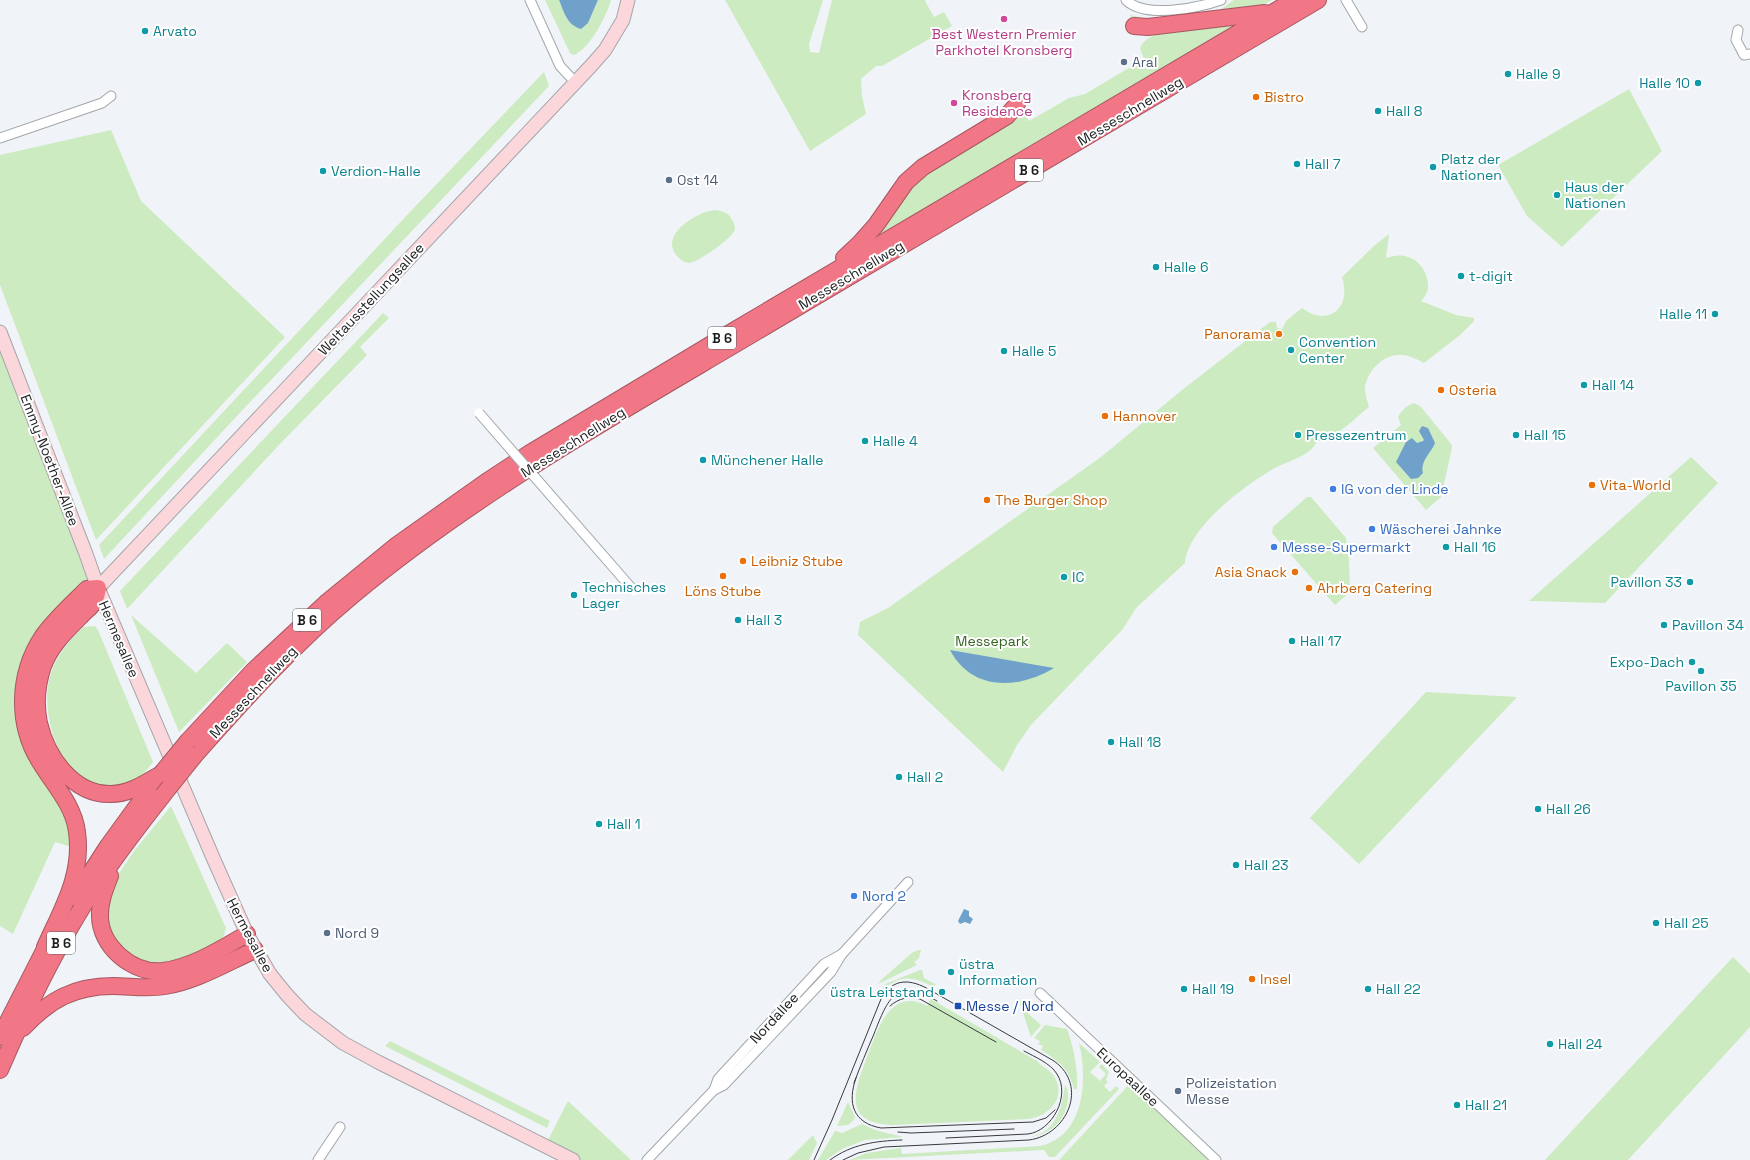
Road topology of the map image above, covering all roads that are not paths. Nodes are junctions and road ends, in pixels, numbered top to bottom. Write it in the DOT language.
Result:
graph roads {
  1 [pos="530,0"];
  2 [pos="628,0"];
  3 [pos="1221,0"];
  4 [pos="1294,0"];
  5 [pos="1318,0"];
  6 [pos="1346,0"];
  7 [pos="1128,1"];
  8 [pos="1273,12"];
  9 [pos="1134,26"];
  10 [pos="1362,27"];
  11 [pos="1738,30"];
  12 [pos="1750,54"];
  13 [pos="575,82"];
  14 [pos="111,96"];
  15 [pos="1017,104"];
  16 [pos="0,138"];
  17 [pos="812,285"];
  18 [pos="0,332"];
  19 [pos="478,413"];
  20 [pos="98,588"];
  21 [pos="634,591"];
  22 [pos="191,748"];
  23 [pos="157,777"];
  24 [pos="118,854"];
  25 [pos="908,882"];
  26 [pos="247,934"];
  27 [pos="45,947"];
  28 [pos="255,950"];
  29 [pos="1040,993"];
  30 [pos="7,1037"];
  31 [pos="0,1070"];
  32 [pos="340,1127"];
  33 [pos="318,1160"];
  34 [pos="573,1160"];
  35 [pos="647,1160"];
  36 [pos="1216,1160"];
  1 -- 13 [label="street"];
  2 -- 13 [label="main road, Weltausstellungsallee"];
  3 -- 7 [label="street"];
  4 -- 8 [label="highway, Messeschnellweg / B 6"];
  5 -- 22 [label="highway, Messeschnellweg / B 6"];
  6 -- 10 [label="street"];
  8 -- 9 [label="highway"];
  8 -- 17 [label="highway, Messeschnellweg / B 6"];
  11 -- 12 [label="street"];
  13 -- 20 [label="main road, Weltausstellungsallee"];
  14 -- 16 [label="street"];
  15 -- 17 [label="highway"];
  17 -- 22 [label="highway, Messeschnellweg / B 6"];
  18 -- 20 [label="main road, Emmy-Noether-Allee"];
  19 -- 21 [label="street, bridge"];
  20 -- 23 [label="highway"];
  20 -- 26 [label="main road, Hermesallee"];
  20 -- 27 [label="highway"];
  22 -- 23 [label="highway, Messeschnellweg / B 6, bridge"];
  22 -- 24 [label="highway, Messeschnellweg / B 6, bridge"];
  23 -- 27 [label="highway, Messeschnellweg / B 6"];
  24 -- 26 [label="highway"];
  24 -- 30 [label="highway, Messeschnellweg / B 6"];
  25 -- 35 [label="street, Nordallee"];
  26 -- 28 [label="main road, Hermesallee"];
  27 -- 30 [label="highway, Messeschnellweg / B 6"];
  28 -- 30 [label="highway"];
  28 -- 34 [label="main road, Hermesallee"];
  29 -- 36 [label="street, Europaallee"];
  30 -- 31 [label="highway, Messeschnellweg / B 6"];
  32 -- 33 [label="street"];
}
